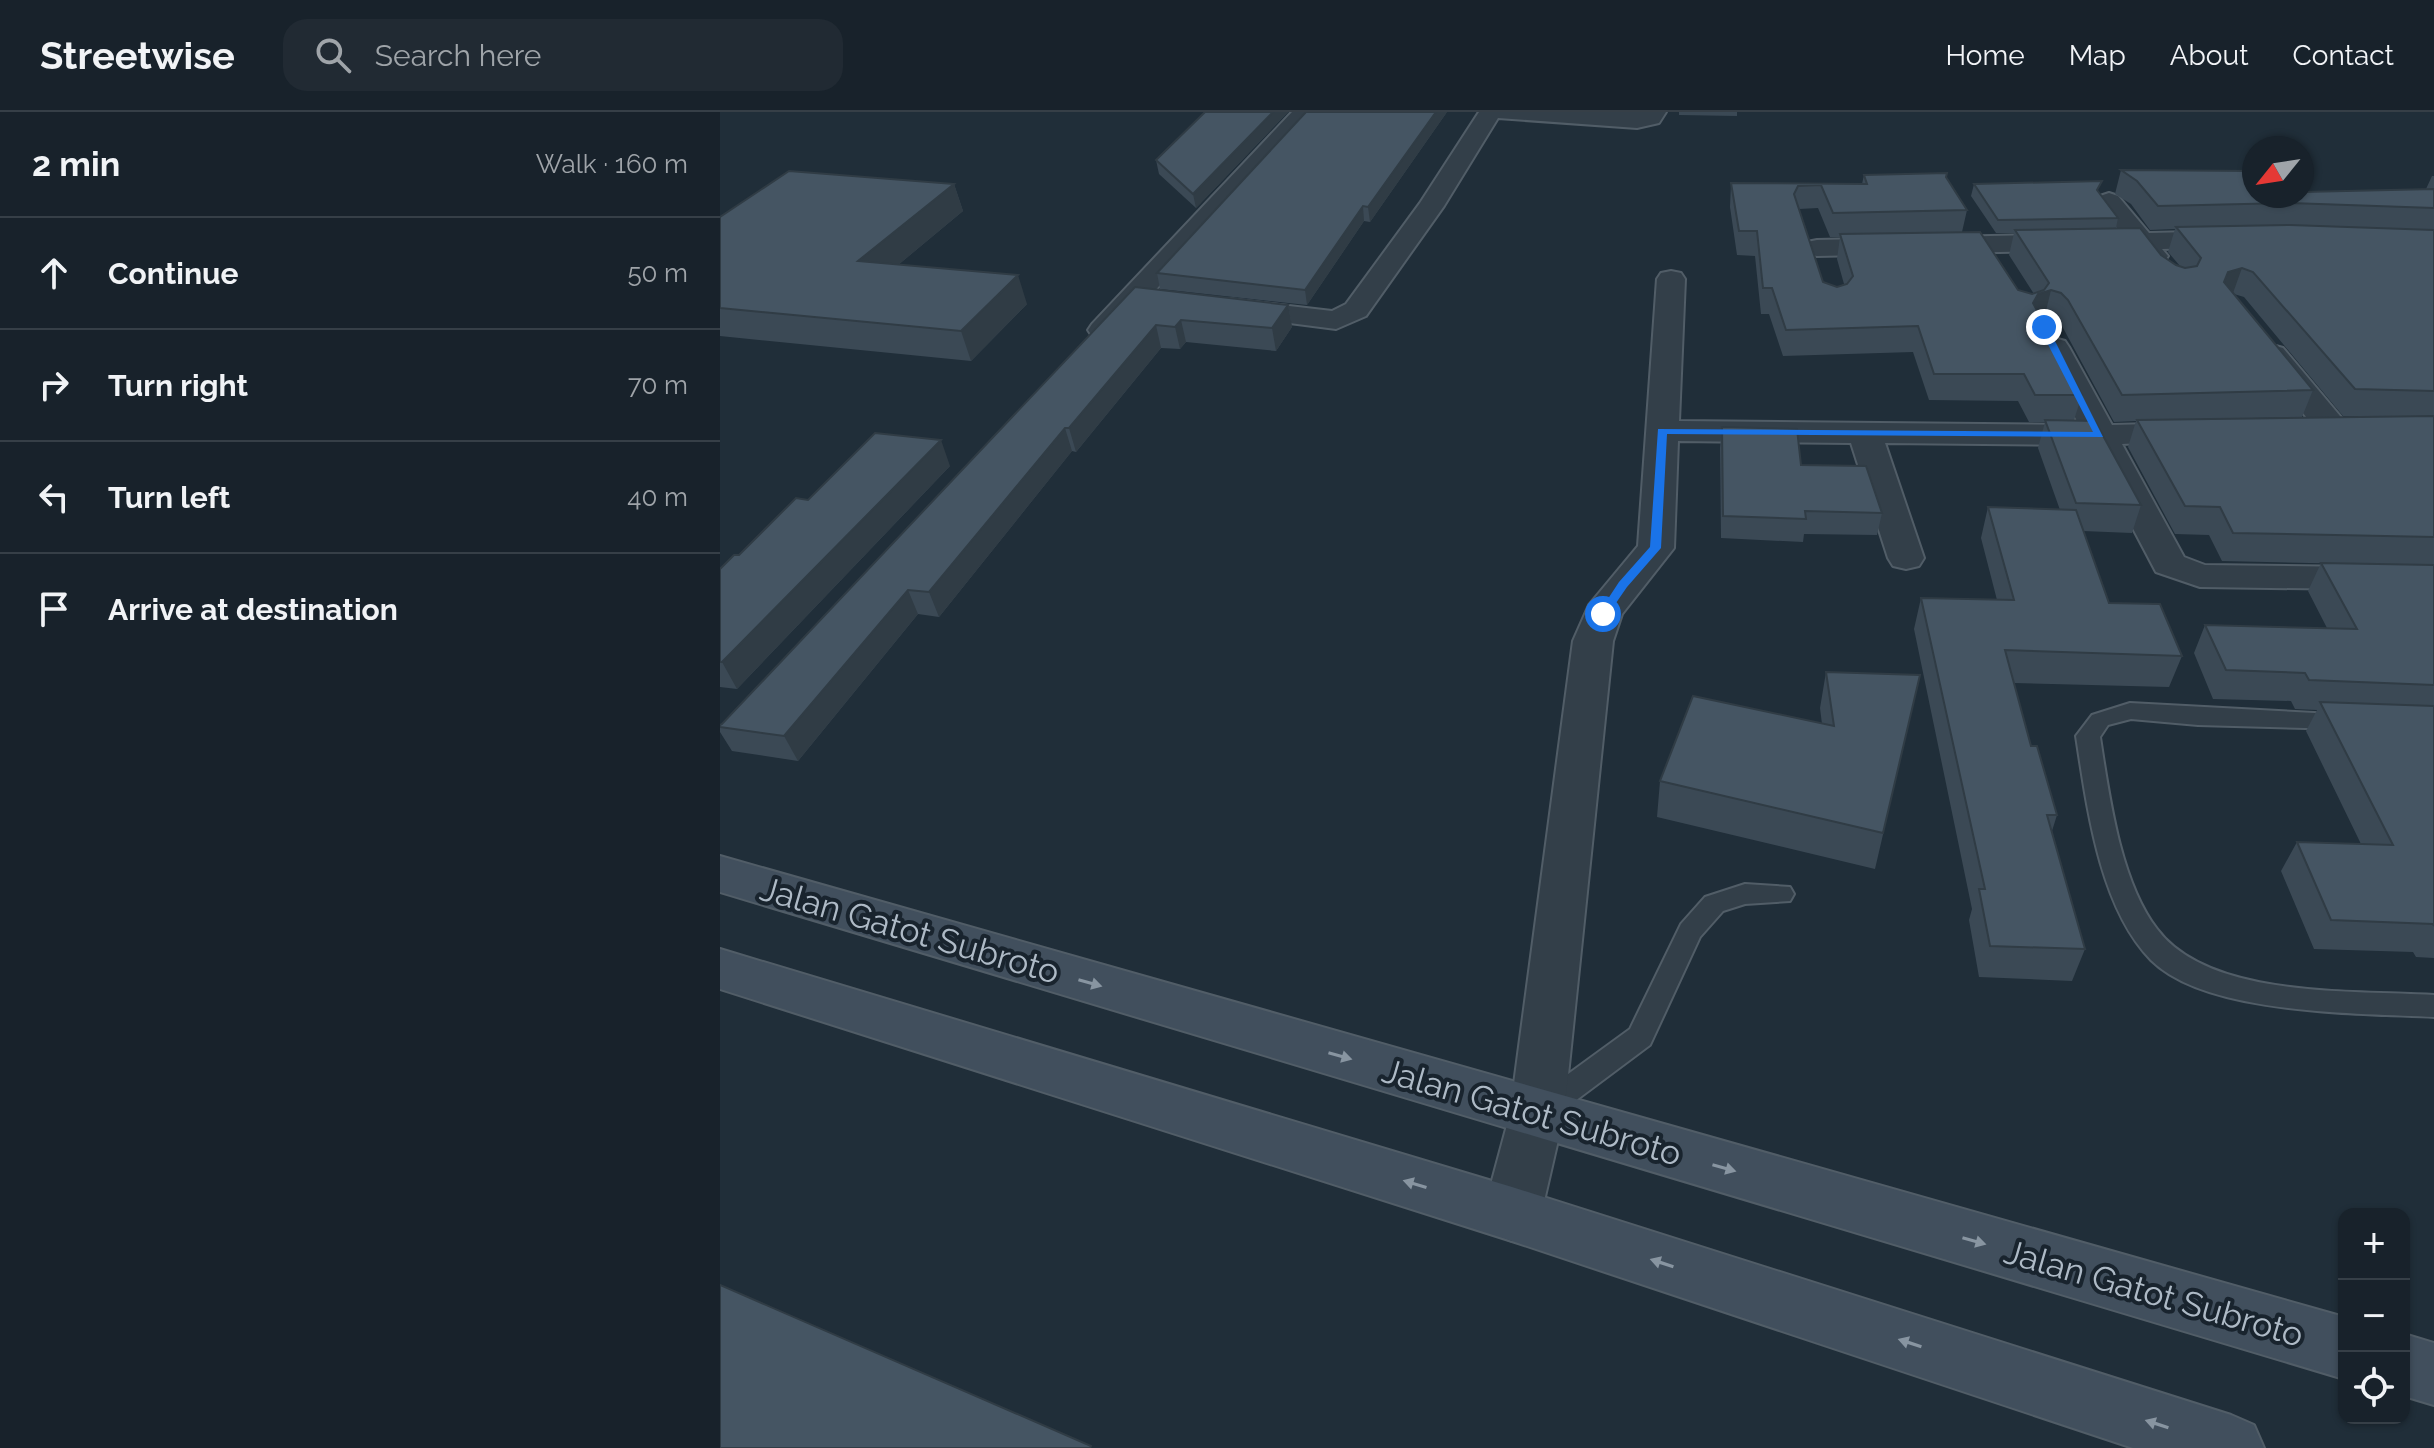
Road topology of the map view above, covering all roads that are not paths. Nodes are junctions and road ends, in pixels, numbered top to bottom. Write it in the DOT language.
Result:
graph roads {
  1 [pos="1305,112"];
  2 [pos="1490,112"];
  3 [pos="1500,112"];
  4 [pos="1655,112"];
  5 [pos="2109,201"];
  6 [pos="1979,233"];
  7 [pos="2265,238"];
  8 [pos="2141,241"];
  9 [pos="1817,250"];
  10 [pos="2002,270"];
  11 [pos="2167,272"];
  12 [pos="1671,279"];
  13 [pos="1196,304"];
  14 [pos="2044,327"];
  15 [pos="2252,330"];
  16 [pos="1079,354"];
  17 [pos="2287,430"];
  18 [pos="1662,431"];
  19 [pos="1864,431"];
  20 [pos="2224,432"];
  21 [pos="2100,435"];
  22 [pos="1906,558"];
  23 [pos="2434,579"];
  24 [pos="2372,722"];
  25 [pos="720,874"];
  26 [pos="1781,894"];
  27 [pos="720,969"];
  28 [pos="2434,1006"];
  29 [pos="1537,1114"];
  30 [pos="1512,1214"];
  31 [pos="2338,1346"];
  32 [pos="2410,1367"];
  33 [pos="2434,1374"];
  34 [pos="2231,1448"];
  1 -- 16 [label="street"];
  2 -- 13 [label="street"];
  3 -- 4 [label="street"];
  5 -- 8 [label="street"];
  6 -- 8 [label="street"];
  6 -- 9 [label="street"];
  6 -- 10 [label="street"];
  7 -- 8 [label="street"];
  8 -- 11 [label="street"];
  12 -- 18 [label="street"];
  14 -- 21 [label="street"];
  15 -- 17 [label="street"];
  18 -- 19 [label="street"];
  18 -- 29 [label="street"];
  19 -- 21 [label="street"];
  19 -- 22 [label="street"];
  20 -- 21 [label="street"];
  21 -- 23 [label="street"];
  24 -- 28 [label="lane"];
  25 -- 29 [label="street, Jalan Gatot Subroto, one-way"];
  26 -- 29 [label="lane"];
  30 -- 27 [label="street, one-way"];
  29 -- 30 [label="street"];
  29 -- 31 [label="street, Jalan Gatot Subroto, one-way"];
  34 -- 30 [label="street, one-way"];
  32 -- 33 [label="street"];
}
